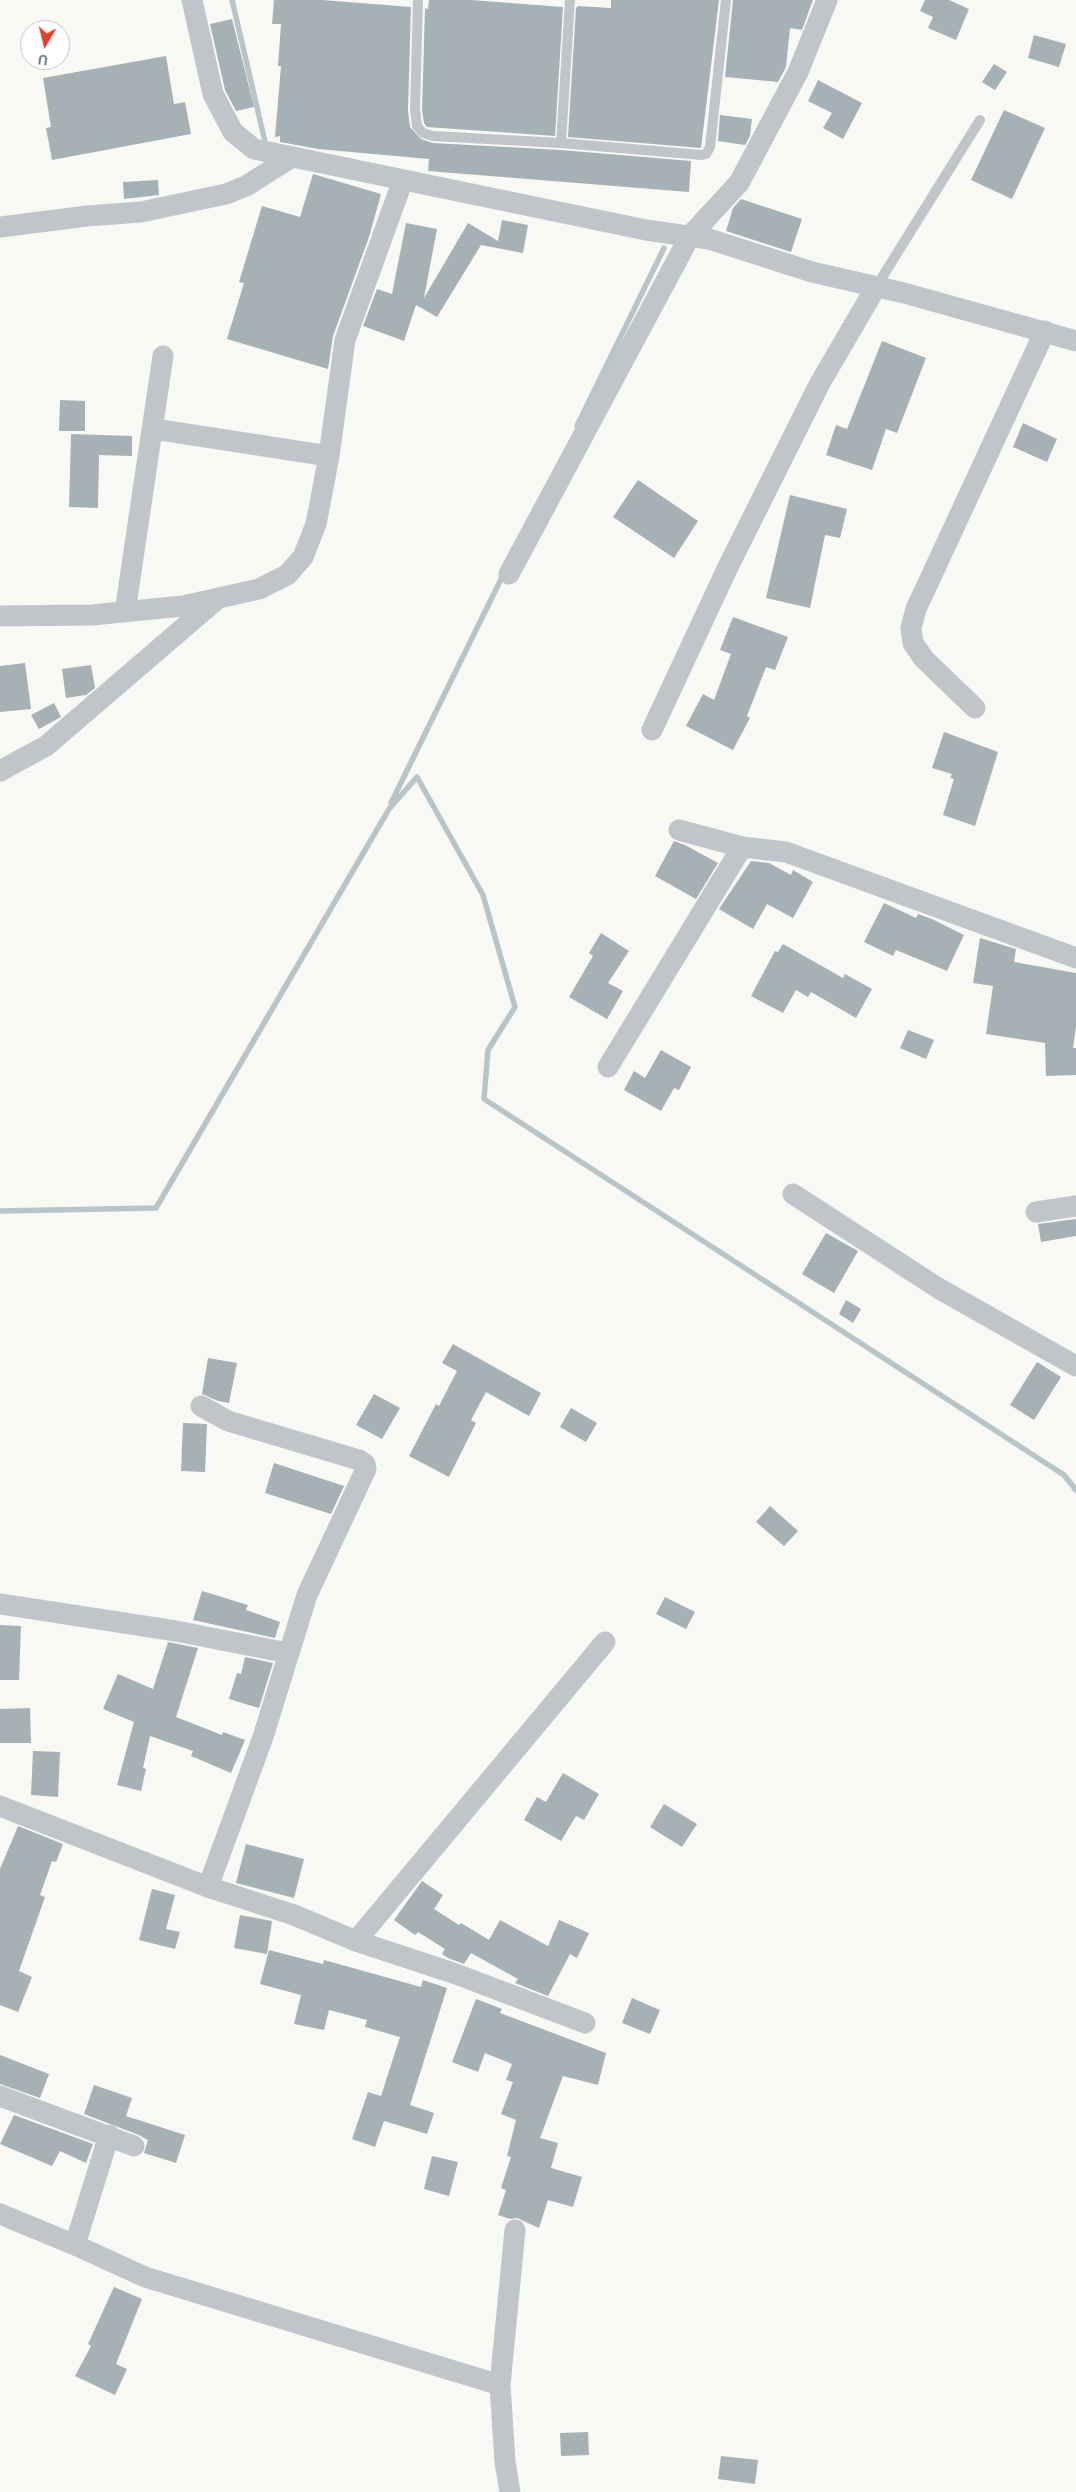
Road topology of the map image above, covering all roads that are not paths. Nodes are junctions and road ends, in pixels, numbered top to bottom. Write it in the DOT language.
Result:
graph roads {
  1 [pos="192,0"];
  2 [pos="418,0"];
  3 [pos="570,0"];
  4 [pos="726,0"];
  5 [pos="827,0"];
  6 [pos="980,120"];
  7 [pos="561,143"];
  8 [pos="292,157"];
  9 [pos="402,180"];
  10 [pos="0,227"];
  11 [pos="690,236"];
  12 [pos="876,287"];
  13 [pos="1045,331"];
  14 [pos="1076,341"];
  15 [pos="163,356"];
  16 [pos="154,428"];
  17 [pos="328,456"];
  18 [pos="509,574"];
  19 [pos="218,598"];
  20 [pos="124,612"];
  21 [pos="0,616"];
  22 [pos="975,708"];
  23 [pos="652,730"];
  24 [pos="0,771"];
  25 [pos="679,830"];
  26 [pos="742,847"];
  27 [pos="1076,958"];
  28 [pos="608,1067"];
  29 [pos="793,1194"];
  30 [pos="1076,1206"];
  31 [pos="1036,1212"];
  32 [pos="1076,1366"];
  33 [pos="201,1406"];
  34 [pos="0,1604"];
  35 [pos="605,1642"];
  36 [pos="288,1653"];
  37 [pos="0,1806"];
  38 [pos="208,1887"];
  39 [pos="356,1941"];
  40 [pos="585,2023"];
  41 [pos="0,2096"];
  42 [pos="109,2135"];
  43 [pos="134,2146"];
  44 [pos="0,2214"];
  45 [pos="515,2230"];
  46 [pos="75,2245"];
  47 [pos="500,2385"];
  48 [pos="510,2492"];
  1 -- 8 [label="street"];
  2 -- 7 [label="lane"];
  3 -- 7 [label="lane"];
  4 -- 7 [label="lane"];
  5 -- 11 [label="street"];
  6 -- 12 [label="lane"];
  8 -- 9 [label="street"];
  8 -- 10 [label="street"];
  9 -- 11 [label="street"];
  9 -- 17 [label="street"];
  11 -- 12 [label="street"];
  11 -- 18 [label="street"];
  12 -- 13 [label="street"];
  12 -- 23 [label="street"];
  13 -- 14 [label="street"];
  13 -- 22 [label="street"];
  15 -- 16 [label="street"];
  16 -- 17 [label="street"];
  16 -- 20 [label="street"];
  17 -- 19 [label="street"];
  19 -- 20 [label="street"];
  19 -- 24 [label="street"];
  20 -- 21 [label="street"];
  25 -- 26 [label="street"];
  26 -- 27 [label="street"];
  26 -- 28 [label="street"];
  29 -- 32 [label="street"];
  30 -- 31 [label="street"];
  33 -- 36 [label="street"];
  34 -- 36 [label="street"];
  35 -- 39 [label="street"];
  36 -- 38 [label="street"];
  37 -- 38 [label="street"];
  38 -- 39 [label="street"];
  39 -- 40 [label="street"];
  41 -- 42 [label="street"];
  42 -- 43 [label="street"];
  42 -- 46 [label="street"];
  44 -- 46 [label="street"];
  45 -- 47 [label="street"];
  46 -- 47 [label="street"];
  47 -- 48 [label="street"];
}
